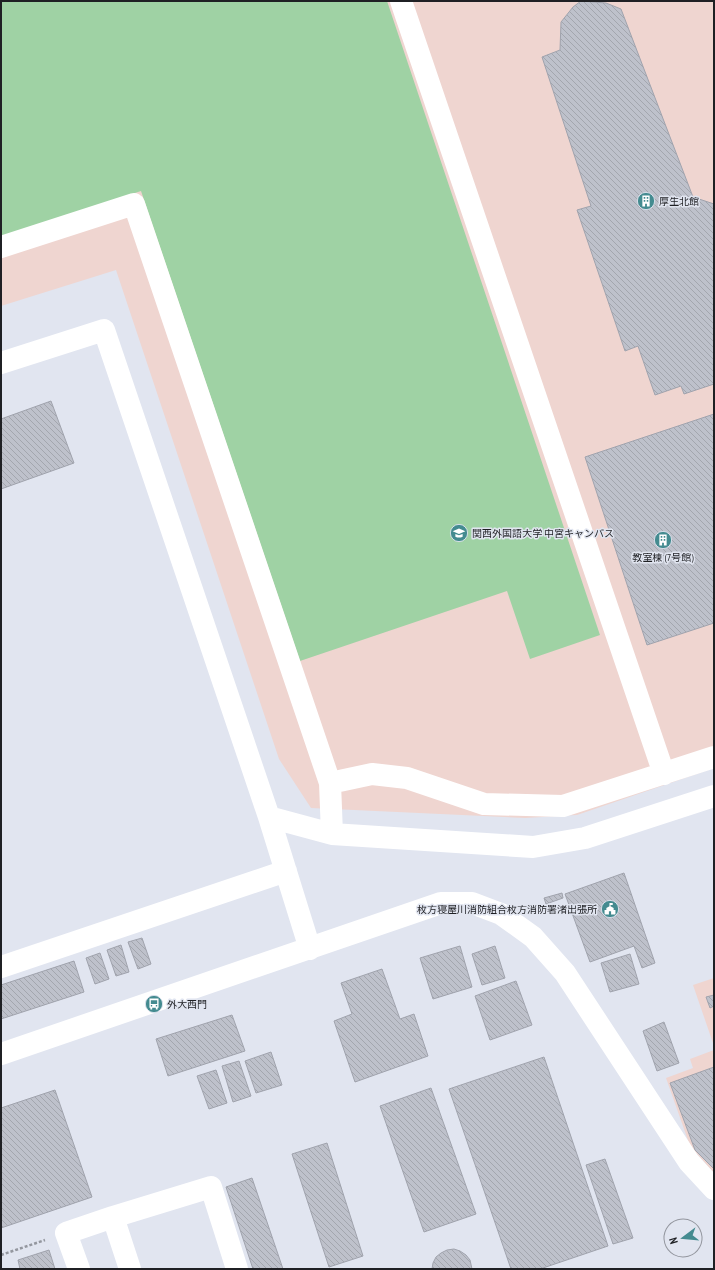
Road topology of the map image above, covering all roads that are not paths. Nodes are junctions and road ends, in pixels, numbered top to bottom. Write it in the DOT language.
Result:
graph roads {
  1 [pos="401,1"];
  2 [pos="1,247"];
  3 [pos="1,363"];
  4 [pos="714,757"];
  5 [pos="664,774"];
  6 [pos="330,783"];
  7 [pos="714,796"];
  8 [pos="269,817"];
  9 [pos="332,834"];
  10 [pos="286,871"];
  11 [pos="310,948"];
  12 [pos="1,967"];
  13 [pos="1,1054"];
  14 [pos="714,1190"];
  15 [pos="113,1217"];
  16 [pos="78,1269"];
  17 [pos="130,1269"];
  18 [pos="237,1269"];
  1 -- 5 [label="street"];
  2 -- 6 [label="street"];
  3 -- 8 [label="street"];
  4 -- 5 [label="street"];
  5 -- 6 [label="street"];
  6 -- 9 [label="street"];
  7 -- 9 [label="street"];
  8 -- 9 [label="street"];
  8 -- 10 [label="street"];
  10 -- 11 [label="street"];
  10 -- 12 [label="street"];
  11 -- 13 [label="street"];
  11 -- 14 [label="street"];
  15 -- 16 [label="street"];
  15 -- 17 [label="street"];
  15 -- 18 [label="street"];
}
